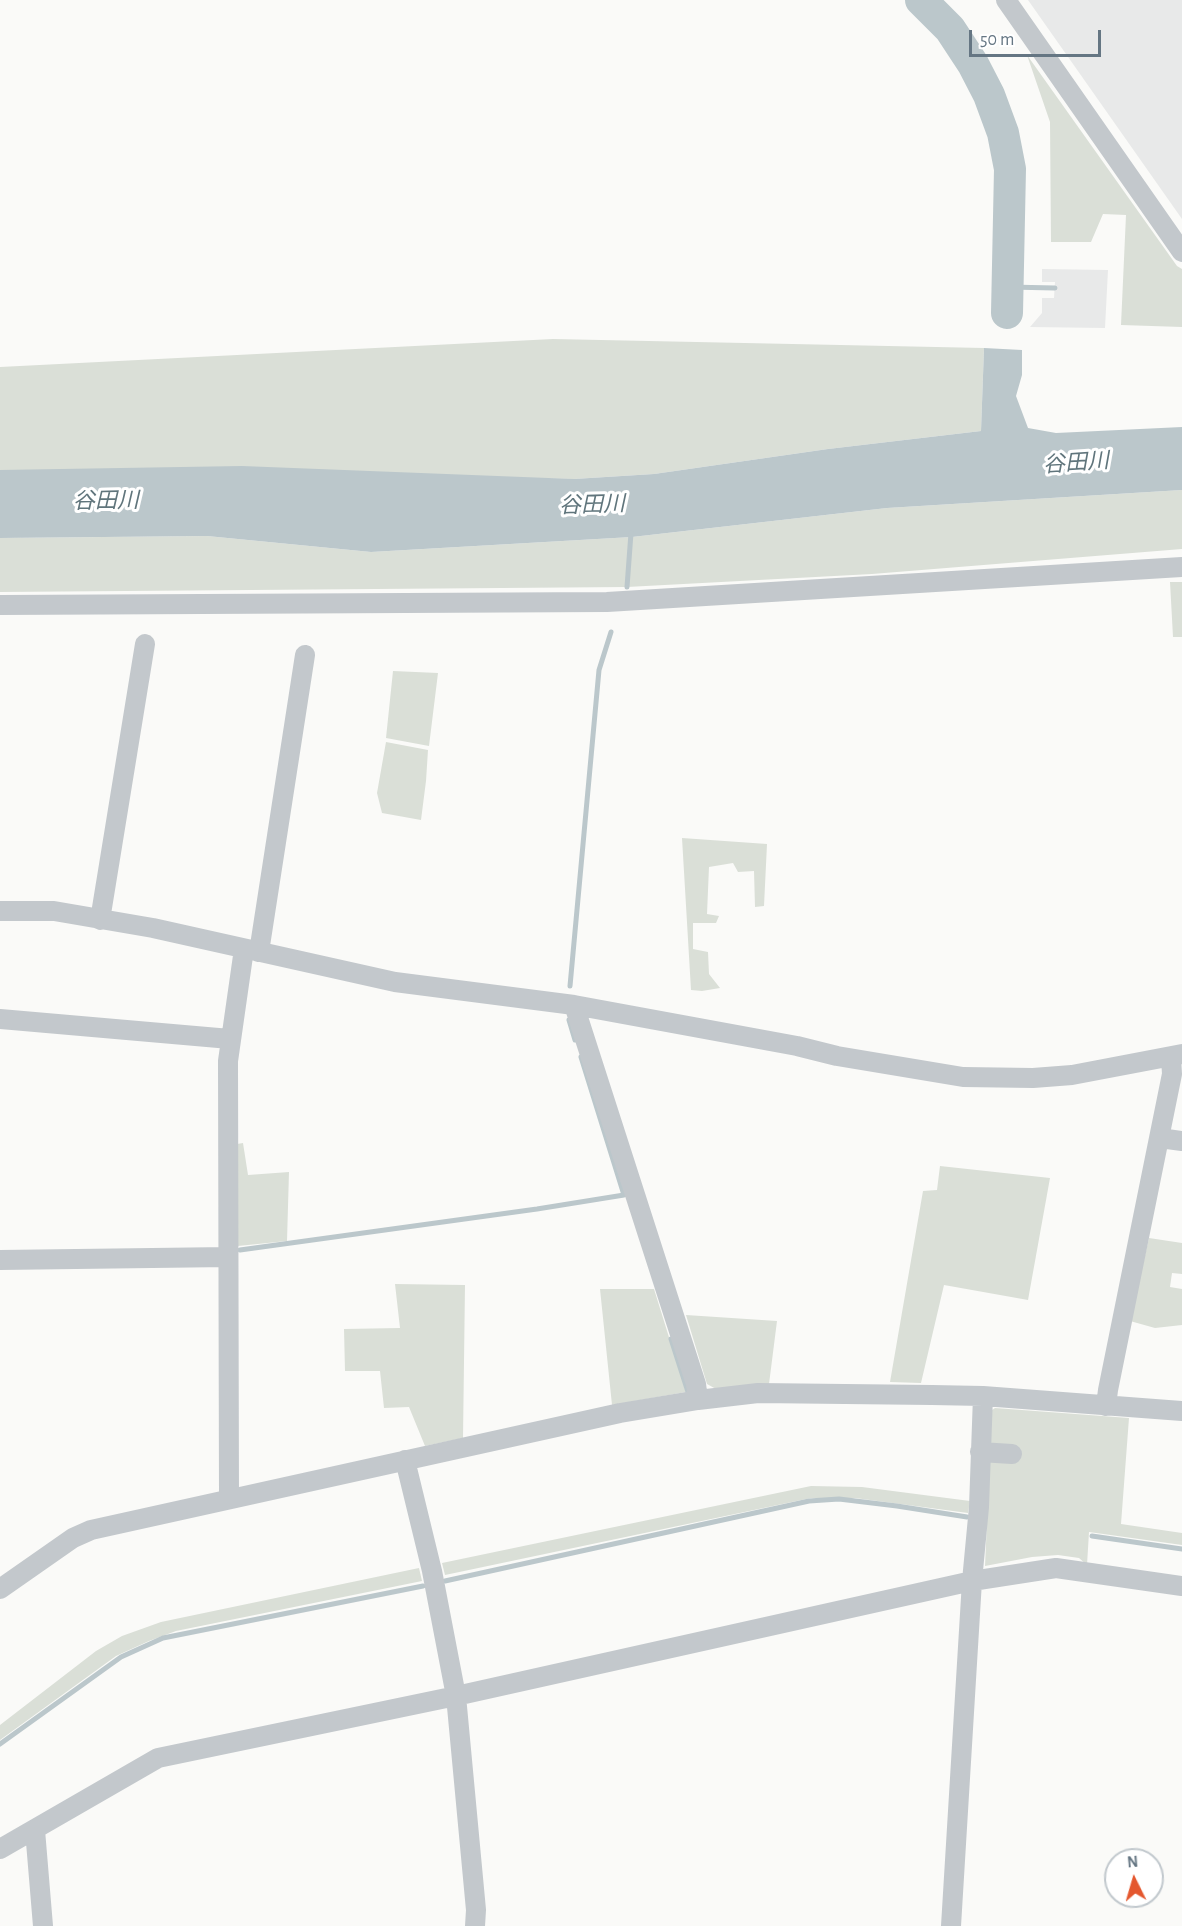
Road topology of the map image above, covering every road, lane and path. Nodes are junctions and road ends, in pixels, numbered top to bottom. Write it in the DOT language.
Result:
graph roads {
  1 [pos="1006,0"];
  2 [pos="1182,252"];
  3 [pos="1182,567"];
  4 [pos="0,606"];
  5 [pos="145,644"];
  6 [pos="304,655"];
  7 [pos="0,911"];
  8 [pos="100,920"];
  9 [pos="251,951"];
  10 [pos="574,1005"];
  11 [pos="0,1019"];
  12 [pos="230,1039"];
  13 [pos="1176,1055"];
  14 [pos="1160,1138"];
  15 [pos="1182,1141"];
  16 [pos="228,1257"];
  17 [pos="0,1260"];
  18 [pos="983,1396"];
  19 [pos="698,1400"];
  20 [pos="1106,1406"];
  21 [pos="1182,1411"];
  22 [pos="980,1452"];
  23 [pos="1012,1454"];
  24 [pos="405,1460"];
  25 [pos="229,1499"];
  26 [pos="972,1581"];
  27 [pos="1182,1586"];
  28 [pos="0,1589"];
  29 [pos="456,1696"];
  30 [pos="34,1830"];
  31 [pos="0,1850"];
  32 [pos="43,1926"];
  33 [pos="475,1926"];
  34 [pos="951,1926"];
  1 -- 2 [label="street"];
  3 -- 4 [label="street"];
  5 -- 8 [label="street"];
  6 -- 9 [label="street"];
  7 -- 8 [label="street"];
  8 -- 9 [label="street"];
  9 -- 10 [label="street"];
  9 -- 12 [label="street"];
  10 -- 13 [label="street"];
  10 -- 19 [label="street"];
  11 -- 12 [label="street"];
  12 -- 16 [label="street"];
  13 -- 14 [label="street"];
  14 -- 15 [label="street"];
  14 -- 20 [label="street"];
  16 -- 17 [label="street"];
  16 -- 25 [label="street"];
  18 -- 19 [label="street"];
  18 -- 20 [label="street"];
  18 -- 22 [label="street"];
  19 -- 24 [label="street"];
  20 -- 21 [label="street"];
  22 -- 23 [label="street"];
  22 -- 26 [label="street"];
  24 -- 25 [label="street"];
  24 -- 29 [label="street"];
  25 -- 28 [label="street"];
  26 -- 27 [label="street"];
  26 -- 29 [label="street"];
  26 -- 34 [label="street"];
  29 -- 30 [label="street"];
  29 -- 33 [label="street"];
  30 -- 31 [label="street"];
  30 -- 32 [label="street"];
}
